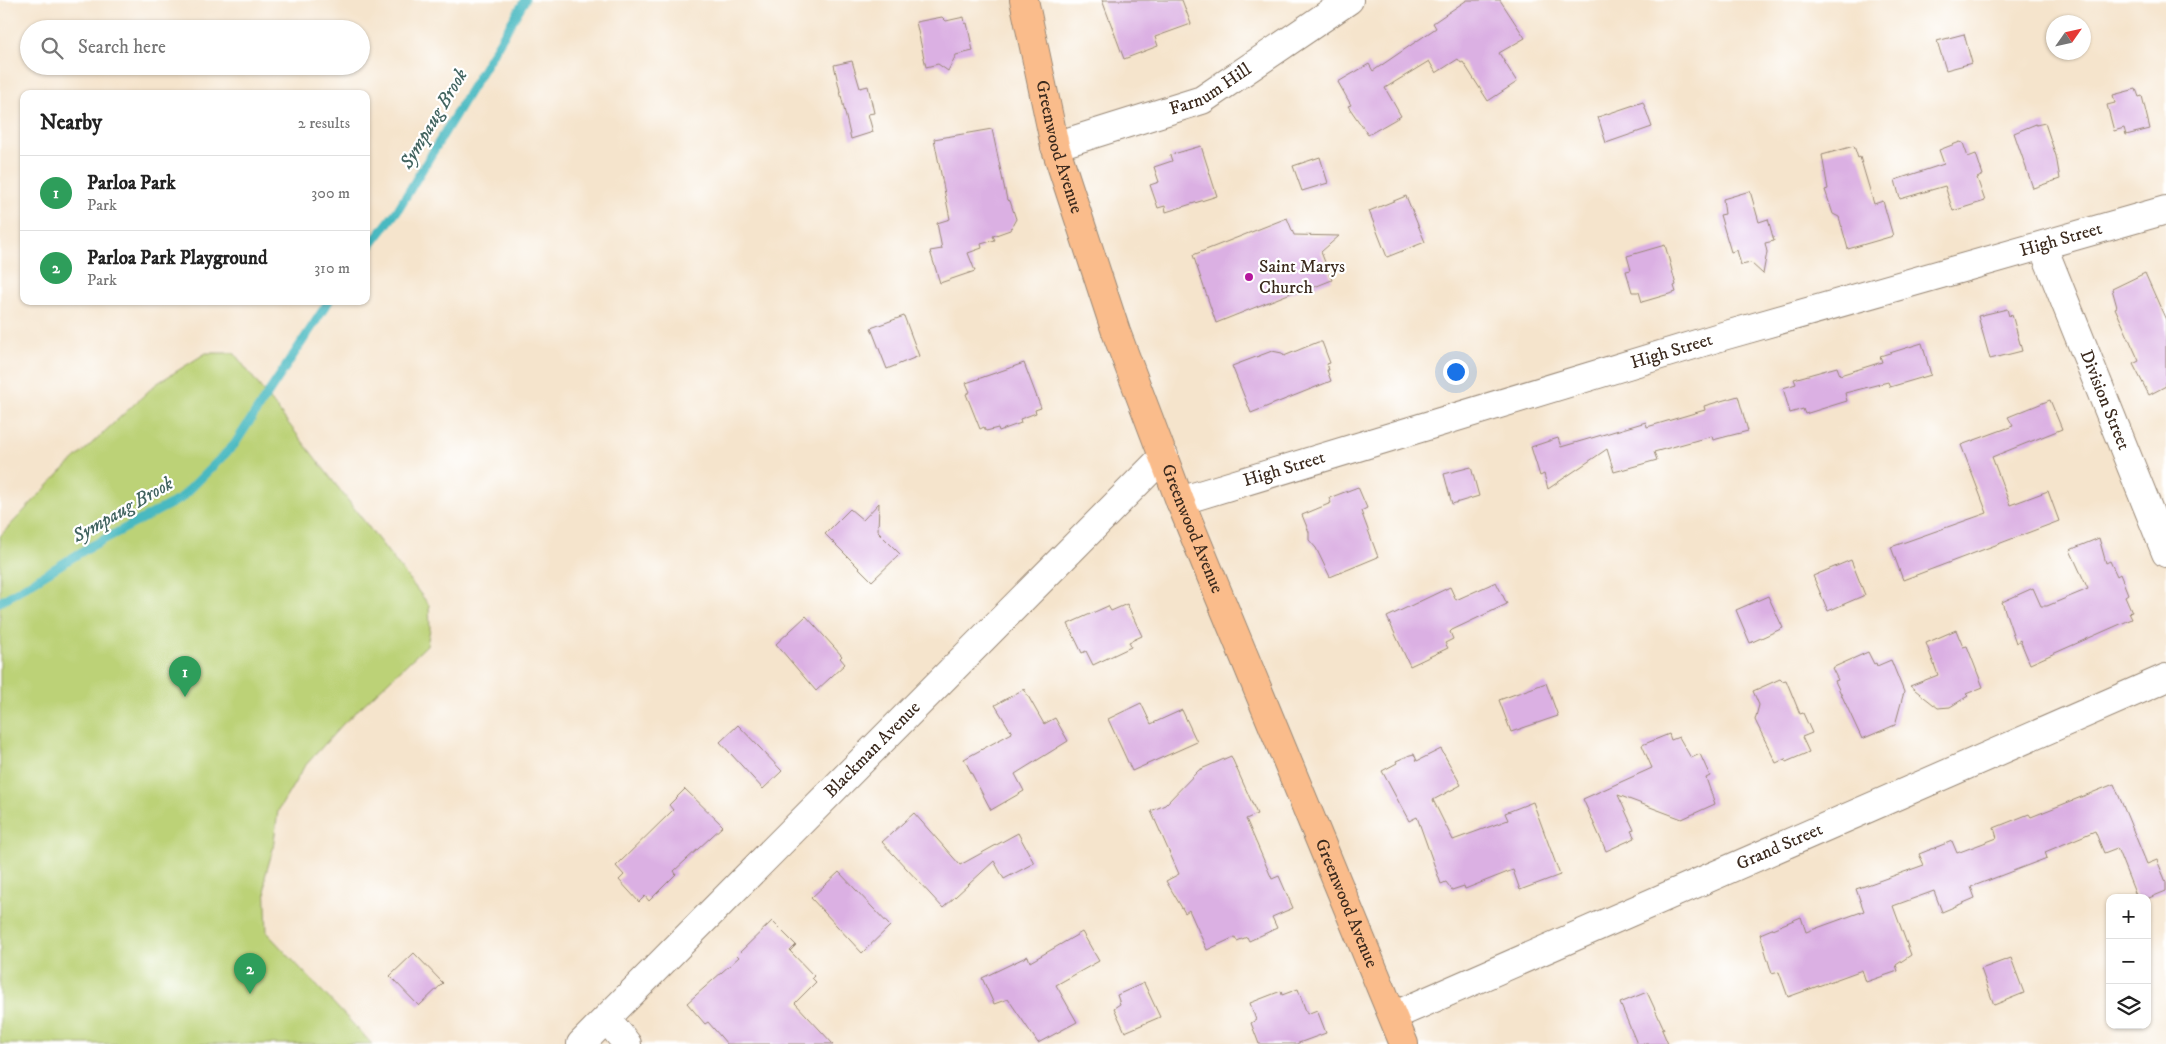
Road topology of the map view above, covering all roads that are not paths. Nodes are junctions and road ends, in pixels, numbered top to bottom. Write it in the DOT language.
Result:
graph roads {
  1 [pos="1024,0"];
  2 [pos="1349,0"];
  3 [pos="1055,146"];
  4 [pos="2166,210"];
  5 [pos="2043,246"];
  6 [pos="1164,456"];
  7 [pos="1180,500"];
  8 [pos="2166,553"];
  9 [pos="2166,678"];
  10 [pos="1393,1016"];
  11 [pos="607,1019"];
  12 [pos="581,1044"];
  13 [pos="627,1044"];
  14 [pos="1404,1044"];
  1 -- 3 [label="main road, Greenwood Avenue"];
  2 -- 3 [label="street, Farnum Hill"];
  3 -- 6 [label="main road, Greenwood Avenue"];
  4 -- 5 [label="street, High Street"];
  5 -- 7 [label="street, High Street"];
  5 -- 8 [label="street, Division Street"];
  6 -- 7 [label="main road, Greenwood Avenue"];
  6 -- 11 [label="street, Blackman Avenue"];
  7 -- 10 [label="main road, Greenwood Avenue"];
  9 -- 10 [label="street, Grand Street"];
  10 -- 14 [label="main road, Greenwood Avenue"];
  11 -- 12 [label="street, Blackman Avenue"];
  11 -- 13 [label="street"];
}
